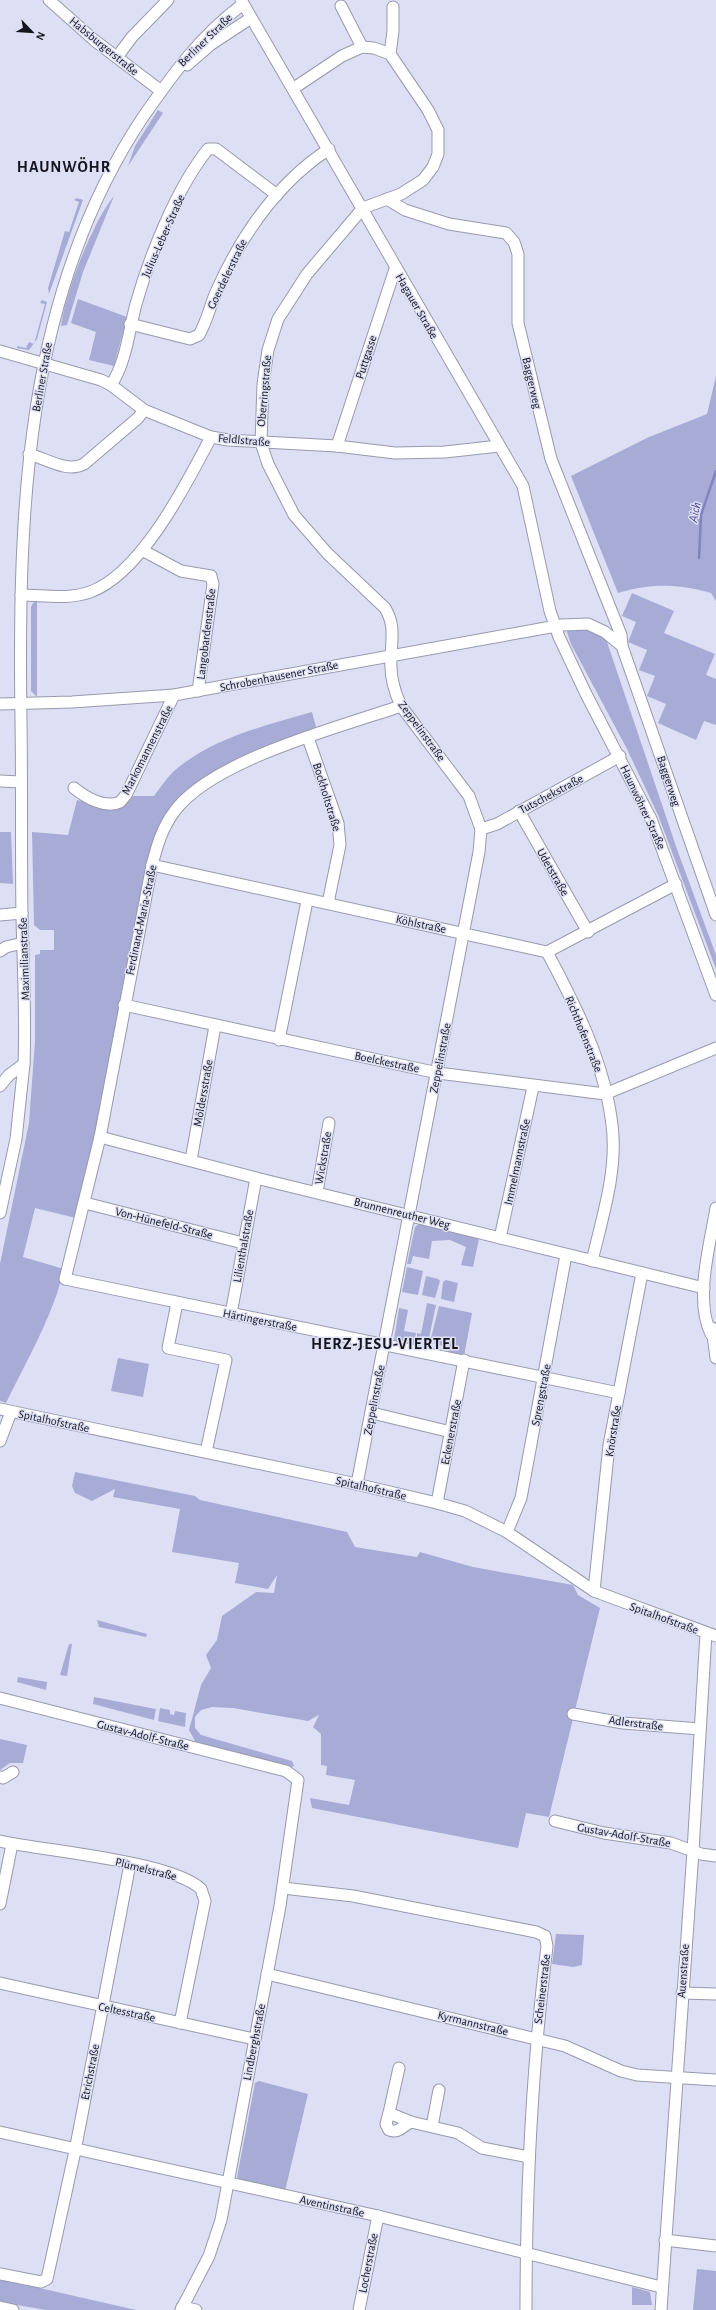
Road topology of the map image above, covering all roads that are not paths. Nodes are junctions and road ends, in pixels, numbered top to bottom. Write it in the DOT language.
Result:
graph roads {
  1 [pos="49,0"];
  2 [pos="161,2"];
  3 [pos="242,2"];
  4 [pos="341,6"];
  5 [pos="393,7"];
  6 [pos="251,18"];
  7 [pos="362,47"];
  8 [pos="390,54"];
  9 [pos="117,57"];
  10 [pos="171,78"];
  11 [pos="294,88"];
  12 [pos="161,91"];
  13 [pos="329,149"];
  14 [pos="277,195"];
  15 [pos="388,200"];
  16 [pos="363,208"];
  17 [pos="395,269"];
  18 [pos="130,324"];
  19 [pos="0,351"];
  20 [pos="43,364"];
  21 [pos="111,385"];
  22 [pos="144,410"];
  23 [pos="211,437"];
  24 [pos="261,443"];
  25 [pos="337,446"];
  26 [pos="499,446"];
  27 [pos="29,454"];
  28 [pos="142,550"];
  29 [pos="21,596"];
  30 [pos="555,626"];
  31 [pos="622,646"];
  32 [pos="392,654"];
  33 [pos="198,691"];
  34 [pos="174,695"];
  35 [pos="0,704"];
  36 [pos="20,704"];
  37 [pos="401,706"];
  38 [pos="308,738"];
  39 [pos="620,756"];
  40 [pos="0,781"];
  41 [pos="21,782"];
  42 [pos="74,788"];
  43 [pos="519,811"];
  44 [pos="481,829"];
  45 [pos="152,865"];
  46 [pos="676,884"];
  47 [pos="307,901"];
  48 [pos="328,904"];
  49 [pos="22,913"];
  50 [pos="0,915"];
  51 [pos="716,915"];
  52 [pos="588,932"];
  53 [pos="463,933"];
  54 [pos="23,943"];
  55 [pos="0,951"];
  56 [pos="548,952"];
  57 [pos="716,995"];
  58 [pos="124,1005"];
  59 [pos="215,1026"];
  60 [pos="279,1040"];
  61 [pos="716,1048"];
  62 [pos="24,1064"];
  63 [pos="438,1073"];
  64 [pos="0,1086"];
  65 [pos="533,1087"];
  66 [pos="605,1094"];
  67 [pos="329,1123"];
  68 [pos="100,1137"];
  69 [pos="191,1160"];
  70 [pos="256,1178"];
  71 [pos="317,1192"];
  72 [pos="85,1203"];
  73 [pos="716,1208"];
  74 [pos="0,1213"];
  75 [pos="409,1215"];
  76 [pos="500,1238"];
  77 [pos="244,1243"];
  78 [pos="566,1255"];
  79 [pos="592,1261"];
  80 [pos="711,1272"];
  81 [pos="642,1273"];
  82 [pos="65,1279"];
  83 [pos="704,1288"];
  84 [pos="177,1303"];
  85 [pos="231,1314"];
  86 [pos="385,1345"];
  87 [pos="716,1358"];
  88 [pos="464,1360"];
  89 [pos="544,1376"];
  90 [pos="619,1393"];
  91 [pos="0,1409"];
  92 [pos="11,1412"];
  93 [pos="372,1413"];
  94 [pos="451,1432"];
  95 [pos="0,1441"];
  96 [pos="206,1452"];
  97 [pos="357,1484"];
  98 [pos="437,1503"];
  99 [pos="507,1532"];
  100 [pos="594,1591"];
  101 [pos="711,1635"];
  102 [pos="0,1698"];
  103 [pos="573,1714"];
  104 [pos="700,1729"];
  105 [pos="286,1771"];
  106 [pos="13,1772"];
  107 [pos="0,1777"];
  108 [pos="555,1821"];
  109 [pos="0,1841"];
  110 [pos="12,1844"];
  111 [pos="693,1851"];
  112 [pos="716,1856"];
  113 [pos="130,1864"];
  114 [pos="283,1888"];
  115 [pos="0,1904"];
  116 [pos="267,1974"];
  117 [pos="0,1983"];
  118 [pos="682,1992"];
  119 [pos="716,1994"];
  120 [pos="102,2007"];
  121 [pos="180,2023"];
  122 [pos="536,2038"];
  123 [pos="254,2039"];
  124 [pos="399,2068"];
  125 [pos="676,2077"];
  126 [pos="716,2080"];
  127 [pos="439,2090"];
  128 [pos="432,2126"];
  129 [pos="0,2132"];
  130 [pos="75,2151"];
  131 [pos="530,2157"];
  132 [pos="228,2184"];
  133 [pos="378,2216"];
  134 [pos="665,2240"];
  135 [pos="716,2246"];
  136 [pos="526,2253"];
  137 [pos="0,2274"];
  138 [pos="661,2287"];
  139 [pos="0,2307"];
  140 [pos="181,2308"];
  141 [pos="13,2310"];
  142 [pos="196,2310"];
  143 [pos="359,2310"];
  144 [pos="526,2310"];
  145 [pos="661,2310"];
  1 -- 9 [label="street, Habsburgerstraße"];
  2 -- 9 [label="street"];
  3 -- 6 [label="street, Hagauer Straße"];
  3 -- 10 [label="street, Berliner Straße"];
  4 -- 7 [label="street"];
  5 -- 8 [label="street"];
  6 -- 10 [label="street, Berliner Straße"];
  6 -- 11 [label="street, Hagauer Straße"];
  7 -- 8 [label="street"];
  7 -- 11 [label="street"];
  8 -- 15 [label="street"];
  9 -- 12 [label="street, Habsburgerstraße"];
  10 -- 12 [label="street, Berliner Straße"];
  11 -- 13 [label="street, Hagauer Straße"];
  12 -- 20 [label="street, Berliner Straße"];
  13 -- 14 [label="street, Goerdelerstraße"];
  13 -- 16 [label="street, Hagauer Straße"];
  14 -- 18 [label="street, Goerdelerstraße"];
  14 -- 18 [label="street, Julius-Leber-Straße"];
  15 -- 16 [label="street"];
  15 -- 31 [label="street, Baggerweg"];
  16 -- 17 [label="street, Hagauer Straße"];
  16 -- 24 [label="street, Oberringstraße"];
  17 -- 25 [label="street, Puttgasse"];
  17 -- 26 [label="street, Hagauer Straße"];
  18 -- 21 [label="street, Julius-Leber-Straße"];
  19 -- 20 [label="street"];
  20 -- 21 [label="street"];
  20 -- 27 [label="street, Berliner Straße"];
  21 -- 22 [label="street"];
  22 -- 23 [label="street"];
  22 -- 27 [label="street"];
  23 -- 24 [label="street, Feldlstraße"];
  23 -- 28 [label="street, Feldlstraße"];
  24 -- 25 [label="street, Feldlstraße"];
  24 -- 32 [label="street, Oberringstraße"];
  25 -- 26 [label="street, Feldlstraße"];
  26 -- 30 [label="street, Hagauer Straße"];
  27 -- 29 [label="street, Berliner Straße"];
  28 -- 29 [label="street, Feldlstraße"];
  28 -- 33 [label="street, Langobardenstraße"];
  29 -- 36 [label="street, Berliner Straße"];
  30 -- 31 [label="street"];
  30 -- 32 [label="street, Schrobenhausener Straße"];
  30 -- 39 [label="street, Haunwöhrer Straße"];
  31 -- 51 [label="street, Baggerweg"];
  32 -- 33 [label="street, Schrobenhausener Straße"];
  32 -- 37 [label="street, Zeppelinstraße"];
  33 -- 34 [label="street, Schrobenhausener Straße"];
  34 -- 36 [label="street, Schrobenhausener Straße"];
  34 -- 42 [label="street, Markomannenstraße"];
  35 -- 36 [label="street, Schrobenhausener Straße"];
  36 -- 41 [label="street, Maximilianstraße"];
  37 -- 38 [label="street, Ferdinand-Maria-Straße"];
  37 -- 44 [label="street, Zeppelinstraße"];
  38 -- 45 [label="street, Ferdinand-Maria-Straße"];
  38 -- 48 [label="street, Bockholtstraße"];
  39 -- 43 [label="street, Tutschekstraße"];
  39 -- 46 [label="street, Haunwöhrer Straße"];
  40 -- 41 [label="street"];
  41 -- 49 [label="street, Maximilianstraße"];
  43 -- 44 [label="street, Tutschekstraße"];
  43 -- 52 [label="street, Udetstraße"];
  44 -- 53 [label="street, Zeppelinstraße"];
  45 -- 47 [label="street, Köhlstraße"];
  45 -- 58 [label="street, Ferdinand-Maria-Straße"];
  46 -- 52 [label="street"];
  46 -- 57 [label="street, Haunwöhrer Straße"];
  47 -- 48 [label="street, Köhlstraße"];
  47 -- 60 [label="street"];
  48 -- 53 [label="street, Köhlstraße"];
  49 -- 50 [label="street"];
  49 -- 54 [label="street, Maximilianstraße"];
  52 -- 56 [label="street"];
  53 -- 56 [label="street, Köhlstraße"];
  53 -- 63 [label="street, Zeppelinstraße"];
  54 -- 55 [label="street"];
  54 -- 62 [label="street, Maximilianstraße"];
  56 -- 66 [label="street, Richthofenstraße"];
  58 -- 59 [label="street, Boelckestraße"];
  58 -- 68 [label="street, Ferdinand-Maria-Straße"];
  59 -- 60 [label="street, Boelckestraße"];
  59 -- 69 [label="street, Möldersstraße"];
  60 -- 63 [label="street, Boelckestraße"];
  61 -- 66 [label="street, Boelckestraße"];
  62 -- 64 [label="street"];
  62 -- 74 [label="street, Maximilianstraße"];
  63 -- 65 [label="street, Boelckestraße"];
  63 -- 75 [label="street, Zeppelinstraße"];
  65 -- 66 [label="street, Boelckestraße"];
  65 -- 76 [label="street, Immelmannstraße"];
  66 -- 79 [label="street, Richthofenstraße"];
  67 -- 71 [label="street, Wickstraße"];
  68 -- 69 [label="street, Brunnenreuther Weg"];
  68 -- 72 [label="street, Ferdinand-Maria-Straße"];
  69 -- 70 [label="street, Brunnenreuther Weg"];
  70 -- 71 [label="street, Brunnenreuther Weg"];
  70 -- 77 [label="street, Lilienthalstraße"];
  71 -- 75 [label="street, Brunnenreuther Weg"];
  72 -- 77 [label="street, Von-Hünefeld-Straße"];
  72 -- 82 [label="street, Ferdinand-Maria-Straße"];
  73 -- 80 [label="street"];
  75 -- 76 [label="street, Brunnenreuther Weg"];
  75 -- 86 [label="street, Zeppelinstraße"];
  76 -- 78 [label="street, Brunnenreuther Weg"];
  77 -- 85 [label="street, Lilienthalstraße"];
  78 -- 79 [label="street, Brunnenreuther Weg"];
  78 -- 89 [label="street, Sprengstraße"];
  79 -- 81 [label="street, Brunnenreuther Weg"];
  80 -- 83 [label="street"];
  81 -- 83 [label="street, Brunnenreuther Weg"];
  81 -- 90 [label="street, Knörstraße"];
  82 -- 84 [label="street, Härtingerstraße"];
  83 -- 87 [label="street"];
  84 -- 85 [label="street, Härtingerstraße"];
  84 -- 96 [label="street"];
  85 -- 86 [label="street, Härtingerstraße"];
  86 -- 88 [label="street, Härtingerstraße"];
  86 -- 93 [label="street, Zeppelinstraße"];
  88 -- 89 [label="street, Härtingerstraße"];
  88 -- 94 [label="street, Eckenerstraße"];
  89 -- 90 [label="street, Härtingerstraße"];
  89 -- 99 [label="street, Sprengstraße"];
  90 -- 100 [label="street, Knörstraße"];
  91 -- 92 [label="street, Spitalhofstraße"];
  92 -- 95 [label="street"];
  92 -- 96 [label="street, Spitalhofstraße"];
  93 -- 94 [label="street"];
  93 -- 97 [label="street, Zeppelinstraße"];
  94 -- 98 [label="street, Eckenerstraße"];
  96 -- 97 [label="street, Spitalhofstraße"];
  97 -- 98 [label="street, Spitalhofstraße"];
  98 -- 99 [label="street, Spitalhofstraße"];
  99 -- 100 [label="street, Spitalhofstraße"];
  100 -- 101 [label="street, Spitalhofstraße"];
  101 -- 104 [label="street, Auenstraße"];
  102 -- 105 [label="street, Gustav-Adolf-Straße"];
  103 -- 104 [label="street, Adlerstraße"];
  104 -- 111 [label="street, Auenstraße"];
  105 -- 114 [label="street, Lindberghstraße"];
  106 -- 107 [label="street"];
  108 -- 111 [label="street, Gustav-Adolf-Straße"];
  109 -- 110 [label="street, Plümelstraße"];
  110 -- 113 [label="street, Plümelstraße"];
  110 -- 115 [label="street"];
  111 -- 112 [label="street, Gustav-Adolf-Straße"];
  111 -- 118 [label="street, Auenstraße"];
  113 -- 120 [label="street, Etrichstraße"];
  113 -- 121 [label="street, Plümelstraße"];
  114 -- 116 [label="street, Lindberghstraße"];
  114 -- 122 [label="street, Scheinerstraße"];
  116 -- 122 [label="street, Kyrmannstraße"];
  116 -- 123 [label="street, Lindberghstraße"];
  117 -- 120 [label="street, Celtesstraße"];
  118 -- 119 [label="street"];
  118 -- 125 [label="street, Auenstraße"];
  120 -- 121 [label="street, Celtesstraße"];
  120 -- 130 [label="street, Etrichstraße"];
  121 -- 123 [label="street, Celtesstraße"];
  122 -- 125 [label="street, Kyrmannstraße"];
  122 -- 131 [label="street, Scheinerstraße"];
  123 -- 132 [label="street, Lindberghstraße"];
  124 -- 128 [label="street"];
  125 -- 126 [label="street, Kyrmannstraße"];
  125 -- 134 [label="street, Auenstraße"];
  127 -- 128 [label="street"];
  128 -- 131 [label="street"];
  129 -- 130 [label="street, Aventinstraße"];
  130 -- 132 [label="street, Aventinstraße"];
  130 -- 137 [label="street, Etrichstraße"];
  131 -- 136 [label="street, Scheinerstraße"];
  132 -- 133 [label="street, Aventinstraße"];
  132 -- 140 [label="street, Lindberghstraße"];
  133 -- 136 [label="street, Aventinstraße"];
  133 -- 143 [label="street, Locherstraße"];
  134 -- 135 [label="street"];
  134 -- 138 [label="street, Auenstraße"];
  136 -- 138 [label="street, Aventinstraße"];
  136 -- 144 [label="street, Scheinerstraße"];
  138 -- 145 [label="street, Auenstraße"];
  139 -- 141 [label="street"];
  140 -- 142 [label="street"];
}
